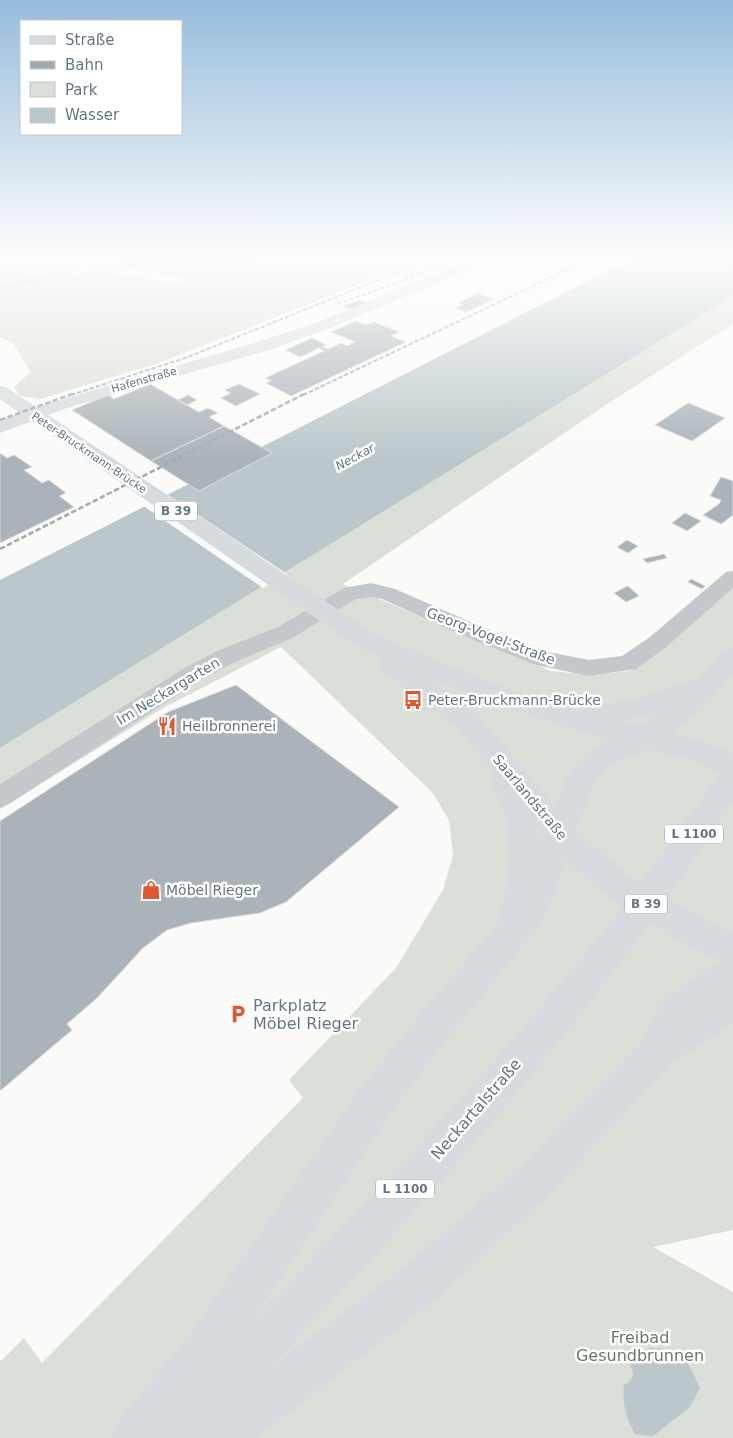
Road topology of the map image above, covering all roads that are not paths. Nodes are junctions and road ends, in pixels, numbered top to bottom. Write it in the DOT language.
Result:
graph roads {
  1 [pos="321,326"];
  2 [pos="0,392"];
  3 [pos="0,427"];
  4 [pos="733,577"];
  5 [pos="371,590"];
  6 [pos="360,636"];
  7 [pos="733,657"];
  8 [pos="705,686"];
  9 [pos="563,717"];
  10 [pos="645,737"];
  11 [pos="495,754"];
  12 [pos="733,767"];
  13 [pos="733,777"];
  14 [pos="0,797"];
  15 [pos="560,836"];
  16 [pos="516,927"];
  17 [pos="733,950"];
  18 [pos="733,974"];
  19 [pos="733,1005"];
  20 [pos="658,1051"];
  21 [pos="135,1438"];
  22 [pos="168,1438"];
  23 [pos="217,1438"];
  1 -- 3 [label="main road, Hafenstraße"];
  2 -- 6 [label="main road, Peter-Bruckmann-Brücke / B 39"];
  4 -- 5 [label="street, Georg-Vogel-Straße"];
  5 -- 14 [label="street, Im Neckargarten"];
  6 -- 9 [label="main road, B 39"];
  6 -- 11 [label="main road, Saarlandstraße / B 39"];
  7 -- 8 [label="main road"];
  8 -- 9 [label="main road"];
  8 -- 10 [label="main road"];
  9 -- 10 [label="main road, B 39"];
  10 -- 12 [label="main road, B 39"];
  10 -- 15 [label="main road"];
  11 -- 15 [label="main road, Saarlandstraße / B 39"];
  11 -- 16 [label="main road"];
  13 -- 22 [label="main road, Neckartalstraße / L 1100"];
  15 -- 16 [label="main road"];
  15 -- 17 [label="main road, Saarlandstraße / B 39"];
  16 -- 21 [label="main road"];
  18 -- 20 [label="main road"];
  19 -- 20 [label="main road"];
  20 -- 23 [label="main road"];
}
